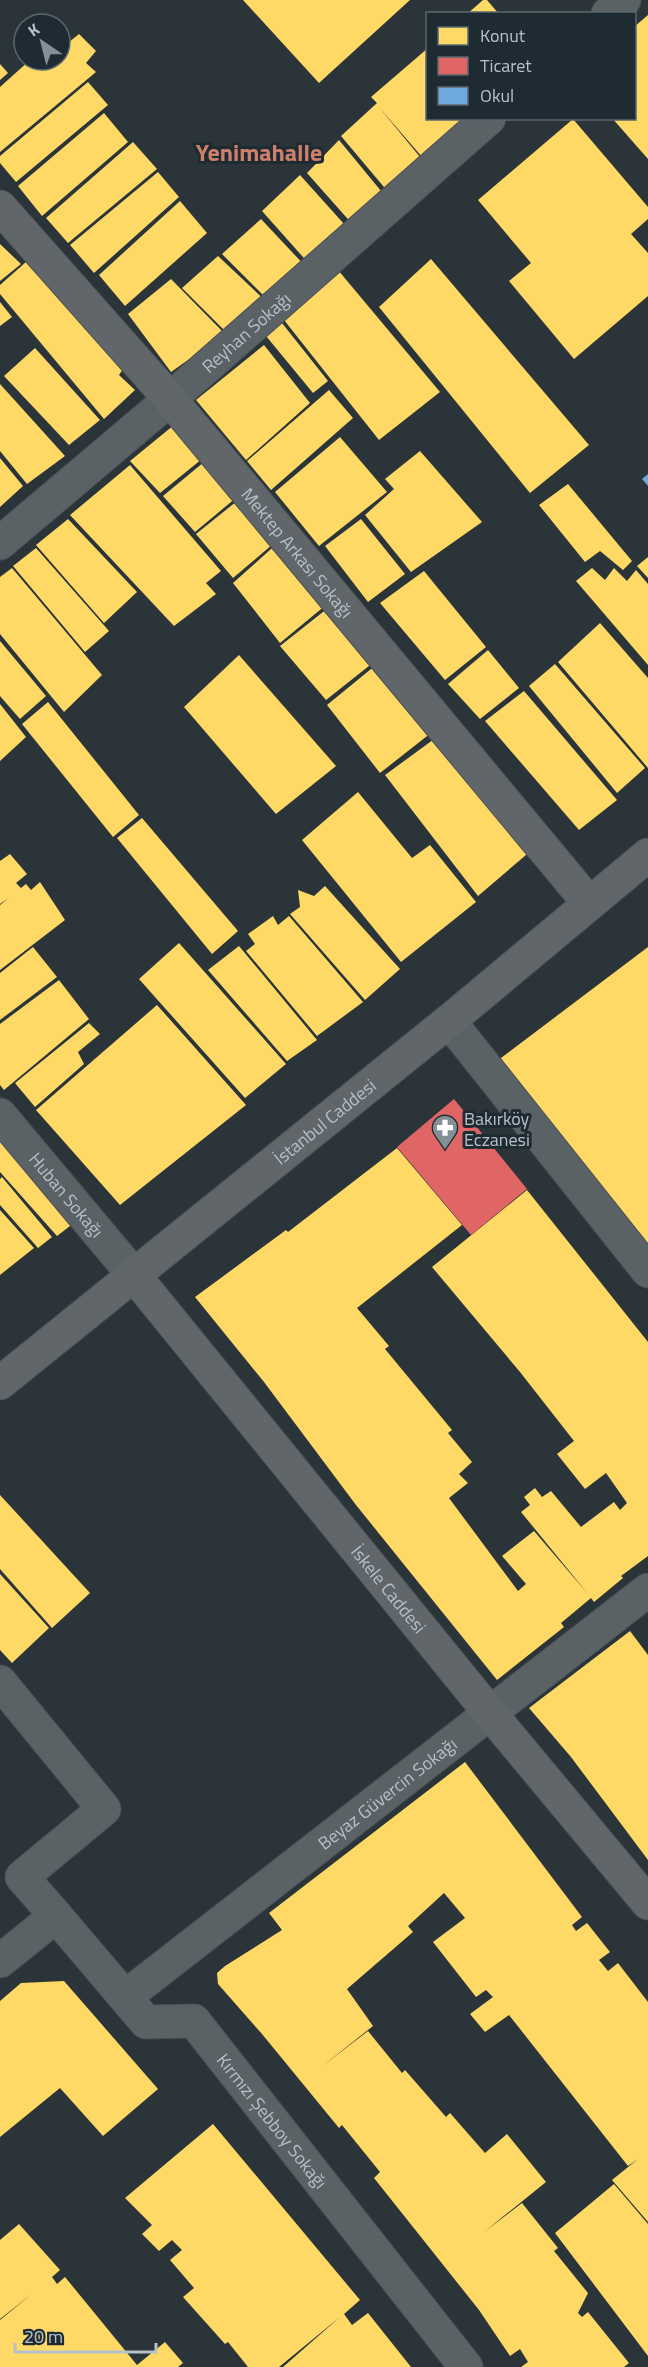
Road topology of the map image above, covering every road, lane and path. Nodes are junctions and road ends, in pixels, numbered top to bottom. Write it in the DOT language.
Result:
graph roads {
  1 [pos="624,0"];
  2 [pos="610,12"];
  3 [pos="487,120"];
  4 [pos="0,207"];
  5 [pos="170,399"];
  6 [pos="0,543"];
  7 [pos="648,855"];
  8 [pos="589,903"];
  9 [pos="449,1021"];
  10 [pos="0,1115"];
  11 [pos="648,1271"];
  12 [pos="133,1274"];
  13 [pos="0,1383"];
  14 [pos="648,1590"];
  15 [pos="0,1682"];
  16 [pos="489,1712"];
  17 [pos="648,1903"];
  18 [pos="56,1916"];
  19 [pos="0,1961"];
  20 [pos="125,1996"];
  21 [pos="466,2367"];
  1 -- 2 [label="street"];
  3 -- 5 [label="street, Reyhan Sokağı"];
  4 -- 5 [label="street, Mektep Arkası Sokağı"];
  5 -- 6 [label="street, Reyhan Sokağı"];
  5 -- 8 [label="street, Mektep Arkası Sokağı"];
  7 -- 8 [label="street, İstanbul Caddesi"];
  8 -- 9 [label="street, İstanbul Caddesi"];
  9 -- 11 [label="street"];
  9 -- 12 [label="street, İstanbul Caddesi"];
  10 -- 12 [label="street, Huban Sokağı"];
  12 -- 13 [label="street, İstanbul Caddesi"];
  12 -- 16 [label="street, İskele Caddesi"];
  14 -- 16 [label="street, Beyaz Güvercin Sokağı"];
  15 -- 18 [label="street, Kırmızı Şebboy Sokağı"];
  16 -- 17 [label="street, İskele Caddesi"];
  16 -- 20 [label="street, Beyaz Güvercin Sokağı"];
  18 -- 19 [label="street"];
  18 -- 20 [label="street, Kırmızı Şebboy Sokağı"];
  20 -- 21 [label="street, Kırmızı Şebboy Sokağı"];
}
